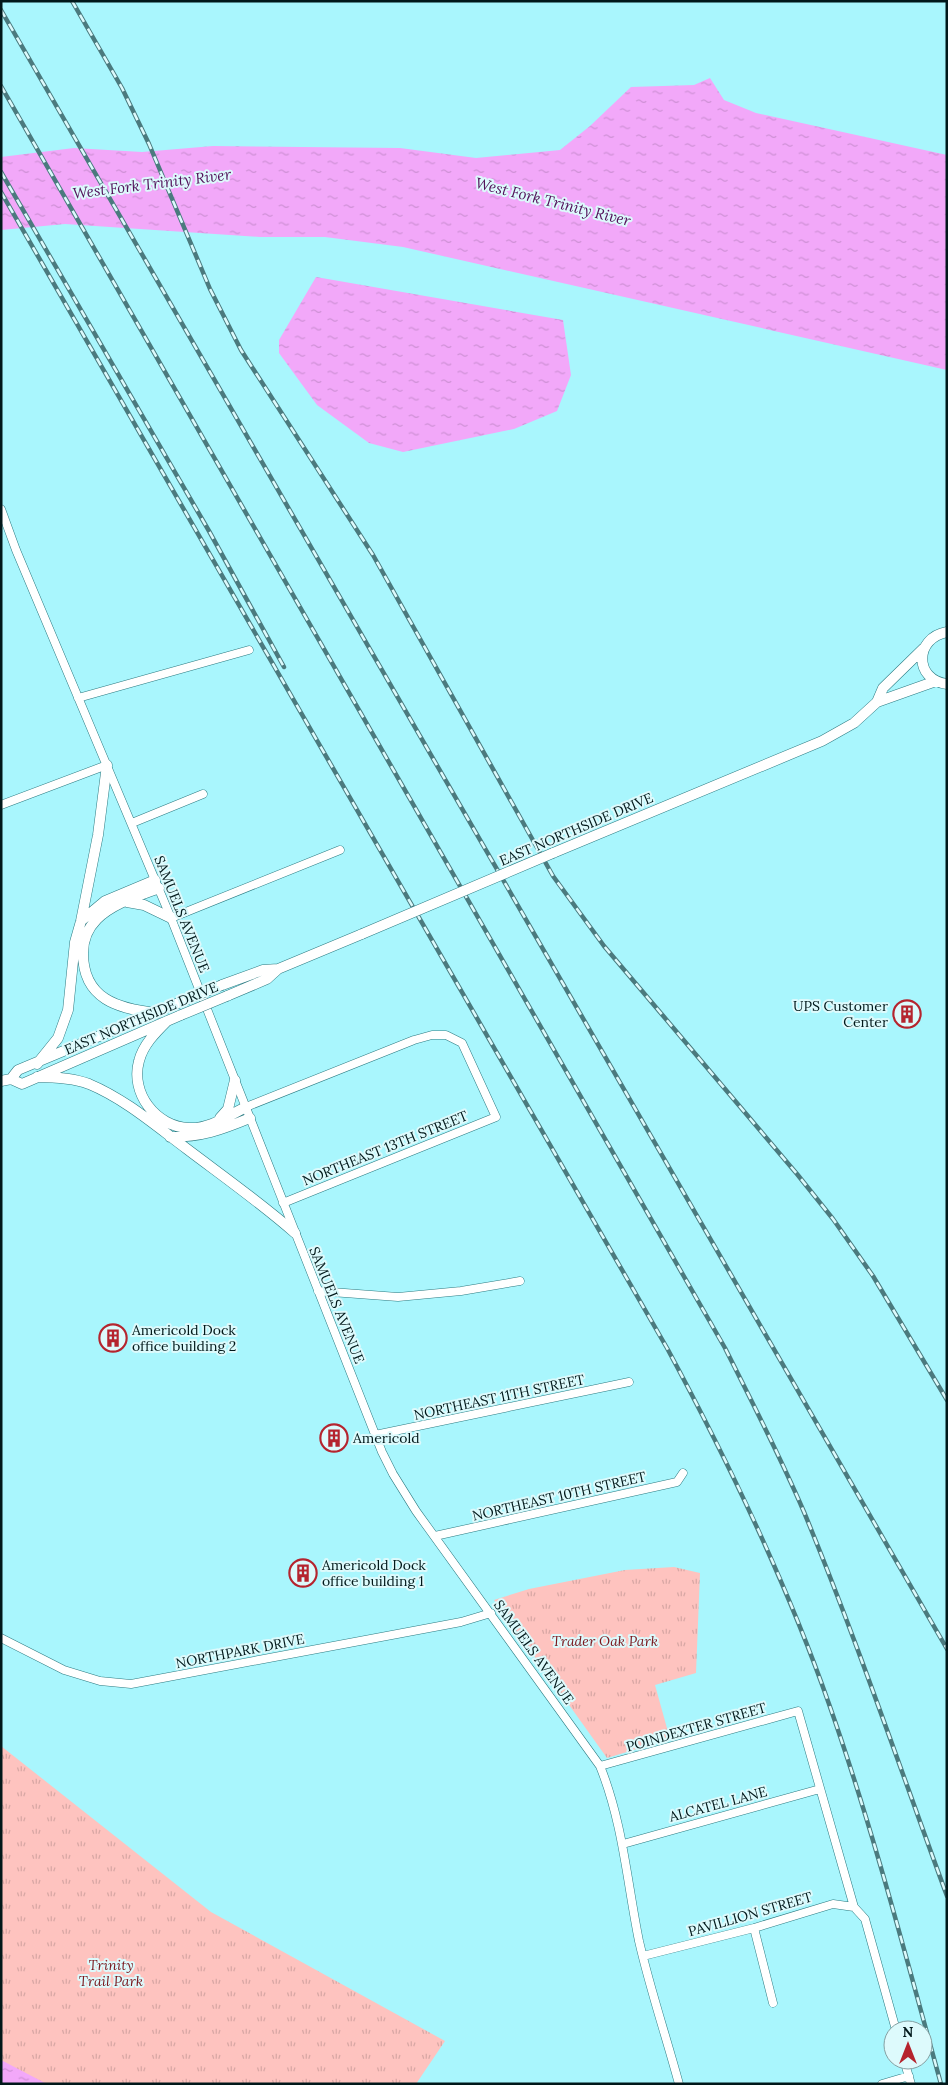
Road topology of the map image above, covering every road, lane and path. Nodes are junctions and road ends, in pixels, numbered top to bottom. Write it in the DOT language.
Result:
graph roads {
  1 [pos="1,509"];
  2 [pos="947,632"];
  3 [pos="924,648"];
  4 [pos="249,650"];
  5 [pos="944,684"];
  6 [pos="78,698"];
  7 [pos="877,702"];
  8 [pos="107,765"];
  9 [pos="203,794"];
  10 [pos="1,805"];
  11 [pos="132,823"];
  12 [pos="340,850"];
  13 [pos="157,884"];
  14 [pos="126,902"];
  15 [pos="171,918"];
  16 [pos="81,921"];
  17 [pos="278,969"];
  18 [pos="157,1012"];
  19 [pos="167,1021"];
  20 [pos="37,1064"];
  21 [pos="37,1077"];
  22 [pos="6,1080"];
  23 [pos="235,1080"];
  24 [pos="246,1107"];
  25 [pos="250,1118"];
  26 [pos="218,1121"];
  27 [pos="170,1137"];
  28 [pos="283,1203"];
  29 [pos="295,1233"];
  30 [pos="520,1281"];
  31 [pos="318,1291"];
  32 [pos="629,1382"];
  33 [pos="375,1435"];
  34 [pos="683,1473"];
  35 [pos="436,1536"];
  36 [pos="491,1613"];
  37 [pos="1,1638"];
  38 [pos="600,1766"];
  39 [pos="820,1789"];
  40 [pos="623,1844"];
  41 [pos="854,1906"];
  42 [pos="754,1928"];
  43 [pos="643,1956"];
  44 [pos="773,2003"];
  45 [pos="893,2020"];
  46 [pos="910,2080"];
  47 [pos="679,2084"];
  48 [pos="882,2084"];
  1 -- 6 [label="street, SAMUELS AVENUE"];
  2 -- 3 [label="street, EAST NORTHSIDE DRIVE"];
  3 -- 5 [label="street"];
  3 -- 7 [label="street, EAST NORTHSIDE DRIVE"];
  4 -- 6 [label="street"];
  5 -- 7 [label="street, EAST NORTHSIDE DRIVE"];
  6 -- 8 [label="street, SAMUELS AVENUE"];
  7 -- 17 [label="street, EAST NORTHSIDE DRIVE, bridge"];
  8 -- 10 [label="street"];
  8 -- 11 [label="street, SAMUELS AVENUE"];
  8 -- 16 [label="street"];
  9 -- 11 [label="street"];
  11 -- 13 [label="street, SAMUELS AVENUE"];
  12 -- 15 [label="street"];
  13 -- 14 [label="street"];
  13 -- 15 [label="street, SAMUELS AVENUE"];
  13 -- 16 [label="street"];
  14 -- 15 [label="street"];
  14 -- 18 [label="street"];
  15 -- 23 [label="street, SAMUELS AVENUE"];
  16 -- 20 [label="street"];
  17 -- 18 [label="street, EAST NORTHSIDE DRIVE, bridge"];
  17 -- 19 [label="street, EAST NORTHSIDE DRIVE, bridge"];
  18 -- 20 [label="street, EAST NORTHSIDE DRIVE"];
  19 -- 21 [label="street, EAST NORTHSIDE DRIVE"];
  19 -- 26 [label="street"];
  20 -- 22 [label="street, EAST NORTHSIDE DRIVE"];
  21 -- 22 [label="street, EAST NORTHSIDE DRIVE"];
  21 -- 27 [label="street"];
  23 -- 24 [label="street, SAMUELS AVENUE"];
  23 -- 26 [label="street"];
  24 -- 25 [label="street, SAMUELS AVENUE"];
  24 -- 26 [label="street"];
  24 -- 28 [label="street, NORTHEAST 13TH STREET"];
  25 -- 27 [label="street"];
  25 -- 28 [label="street, SAMUELS AVENUE"];
  27 -- 29 [label="street"];
  28 -- 29 [label="street, SAMUELS AVENUE"];
  29 -- 31 [label="street, SAMUELS AVENUE"];
  30 -- 31 [label="street"];
  31 -- 33 [label="street, SAMUELS AVENUE"];
  32 -- 33 [label="street, NORTHEAST 11TH STREET"];
  33 -- 35 [label="street, SAMUELS AVENUE"];
  34 -- 35 [label="street, NORTHEAST 10TH STREET"];
  35 -- 36 [label="street, SAMUELS AVENUE"];
  36 -- 37 [label="street, NORTHPARK DRIVE"];
  36 -- 38 [label="street, SAMUELS AVENUE"];
  38 -- 39 [label="street, POINDEXTER STREET"];
  38 -- 40 [label="street, SAMUELS AVENUE"];
  39 -- 40 [label="street, ALCATEL LANE"];
  39 -- 41 [label="street"];
  40 -- 43 [label="street, SAMUELS AVENUE"];
  41 -- 42 [label="street, PAVILLION STREET"];
  41 -- 45 [label="street"];
  42 -- 43 [label="street, PAVILLION STREET"];
  42 -- 44 [label="street"];
  43 -- 47 [label="street, SAMUELS AVENUE"];
  46 -- 48 [label="street"];
}
